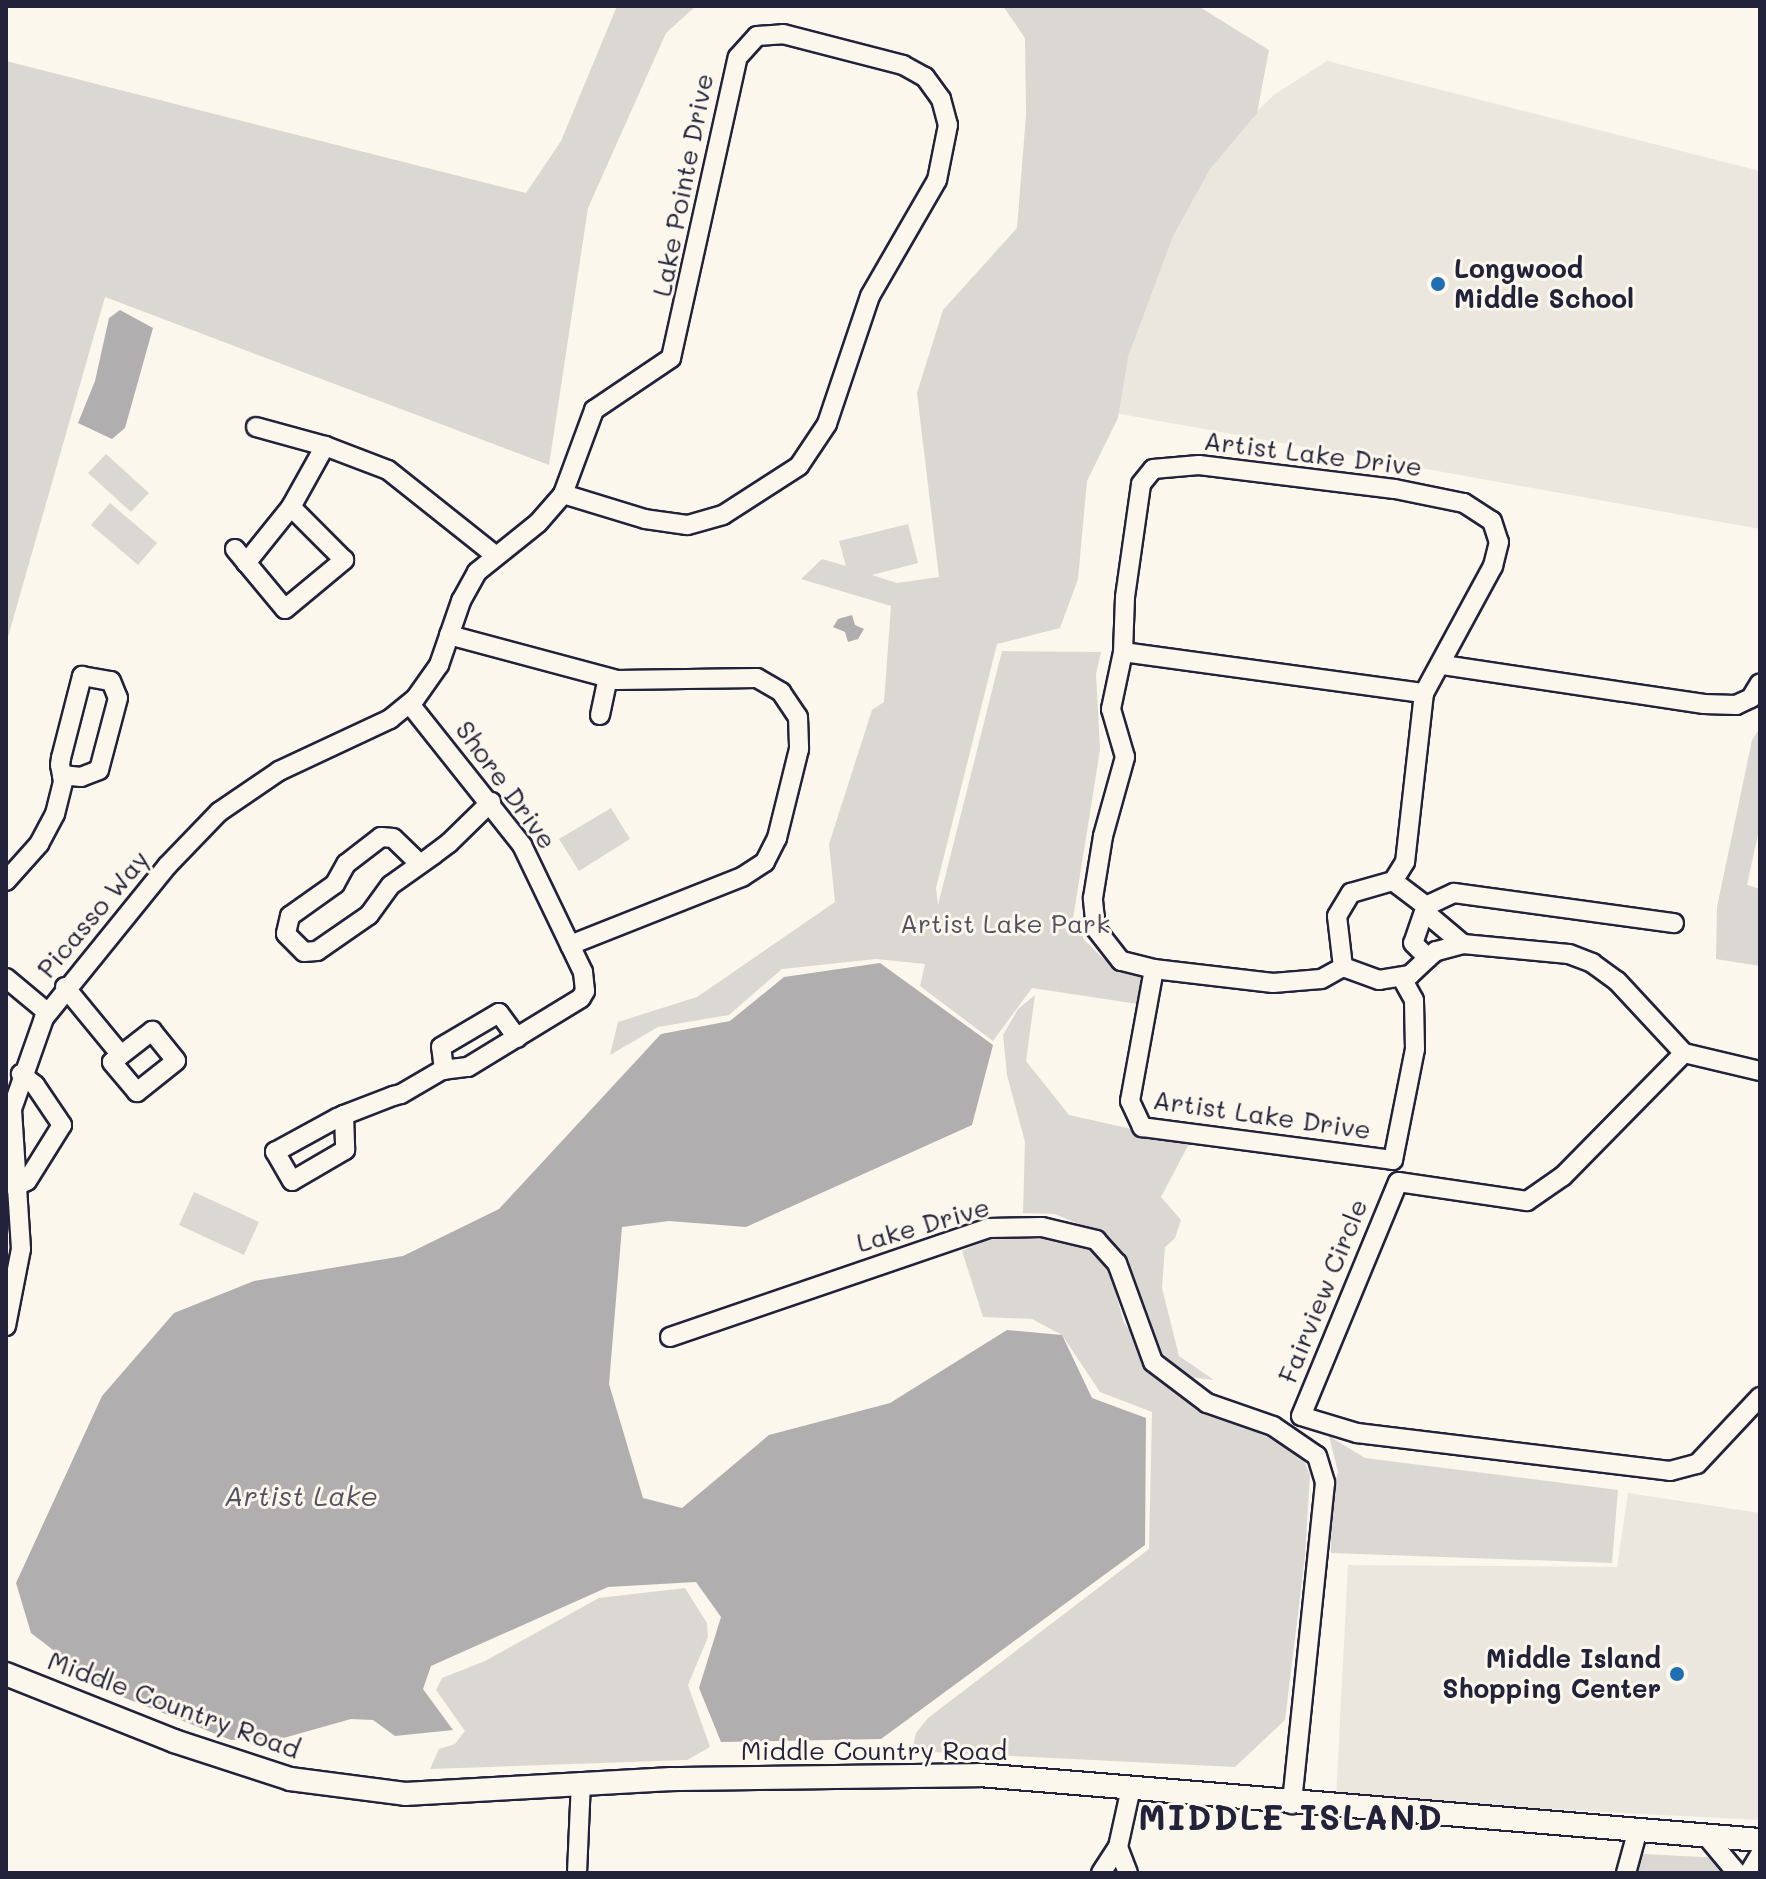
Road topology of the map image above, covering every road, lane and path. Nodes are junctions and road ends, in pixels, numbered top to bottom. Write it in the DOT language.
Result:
graph roads {
  1 [pos="256,427"];
  2 [pos="325,446"];
  3 [pos="563,494"];
  4 [pos="291,507"];
  5 [pos="495,555"];
  6 [pos="449,635"];
  7 [pos="1123,652"];
  8 [pos="439,665"];
  9 [pos="1443,665"];
  10 [pos="608,678"];
  11 [pos="1760,683"];
  12 [pos="1424,693"];
  13 [pos="410,704"];
  14 [pos="600,715"];
  15 [pos="62,775"];
  16 [pos="491,802"];
  17 [pos="420,864"];
  18 [pos="6,881"];
  19 [pos="1393,881"];
  20 [pos="1426,909"];
  21 [pos="1674,923"];
  22 [pos="1463,944"];
  23 [pos="570,945"];
  24 [pos="1428,958"];
  25 [pos="1343,967"];
  26 [pos="1154,969"];
  27 [pos="6,978"];
  28 [pos="1402,978"];
  29 [pos="65,987"];
  30 [pos="47,1012"];
  31 [pos="517,1038"];
  32 [pos="1684,1053"];
  33 [pos="121,1055"];
  34 [pos="444,1070"];
  35 [pos="1760,1071"];
  36 [pos="21,1074"];
  37 [pos="344,1115"];
  38 [pos="15,1187"];
  39 [pos="6,1326"];
  40 [pos="670,1337"];
  41 [pos="1760,1397"];
  42 [pos="6,1674"];
  43 [pos="581,1782"];
  44 [pos="1131,1788"];
  45 [pos="1292,1804"];
  46 [pos="1637,1833"];
  47 [pos="1707,1837"];
  48 [pos="1760,1840"];
  49 [pos="1118,1847"];
  50 [pos="1760,1855"];
  51 [pos="577,1873"];
  52 [pos="1101,1873"];
  53 [pos="1128,1873"];
  54 [pos="1626,1873"];
  55 [pos="1737,1873"];
  56 [pos="1749,1873"];
  1 -- 2 [label="street"];
  2 -- 4 [label="street"];
  2 -- 5 [label="street"];
  3 -- 3 [label="street, Lake Pointe Drive"];
  3 -- 5 [label="street, Lake Pointe Drive"];
  4 -- 4 [label="street"];
  5 -- 6 [label="street, Lake Pointe Drive"];
  6 -- 8 [label="street, Lake Pointe Drive"];
  6 -- 10 [label="street"];
  7 -- 9 [label="street, Artist Lake Drive"];
  7 -- 12 [label="street"];
  7 -- 26 [label="street, Artist Lake Drive"];
  8 -- 13 [label="street, Picasso Way"];
  9 -- 11 [label="street"];
  9 -- 12 [label="street, Artist Lake Drive"];
  10 -- 14 [label="street"];
  10 -- 23 [label="street"];
  12 -- 19 [label="street, Artist Lake Drive"];
  13 -- 16 [label="street, Shore Drive"];
  13 -- 29 [label="street, Picasso Way"];
  15 -- 15 [label="street"];
  15 -- 18 [label="street"];
  16 -- 17 [label="street"];
  16 -- 23 [label="street, Shore Drive"];
  17 -- 17 [label="street"];
  19 -- 20 [label="street"];
  19 -- 25 [label="street"];
  20 -- 21 [label="street"];
  20 -- 22 [label="street"];
  20 -- 24 [label="street"];
  22 -- 24 [label="street"];
  22 -- 32 [label="street"];
  23 -- 31 [label="street, Shore Drive"];
  24 -- 28 [label="street"];
  25 -- 26 [label="street, Artist Lake Drive"];
  25 -- 28 [label="street"];
  26 -- 28 [label="street, Artist Lake Drive"];
  27 -- 30 [label="street"];
  29 -- 30 [label="street, Picasso Way"];
  29 -- 33 [label="street"];
  30 -- 36 [label="street, Picasso Way"];
  31 -- 34 [label="street"];
  31 -- 34 [label="street"];
  32 -- 35 [label="street"];
  32 -- 41 [label="street, Fairview Circle"];
  34 -- 37 [label="street"];
  36 -- 38 [label="street, Picasso Way"];
  36 -- 38 [label="street"];
  38 -- 39 [label="street, Picasso Way"];
  40 -- 45 [label="street, Lake Drive"];
  42 -- 43 [label="main road, Middle Country Road"];
  43 -- 44 [label="main road, Middle Country Road"];
  43 -- 51 [label="street"];
  44 -- 45 [label="main road, Middle Country Road"];
  44 -- 49 [label="street"];
  45 -- 46 [label="main road, Middle Country Road"];
  46 -- 47 [label="main road, Middle Country Road"];
  46 -- 54 [label="street"];
  47 -- 48 [label="main road, Middle Country Road"];
  47 -- 55 [label="street"];
  49 -- 52 [label="street"];
  49 -- 53 [label="street"];
  50 -- 56 [label="street"];
}
